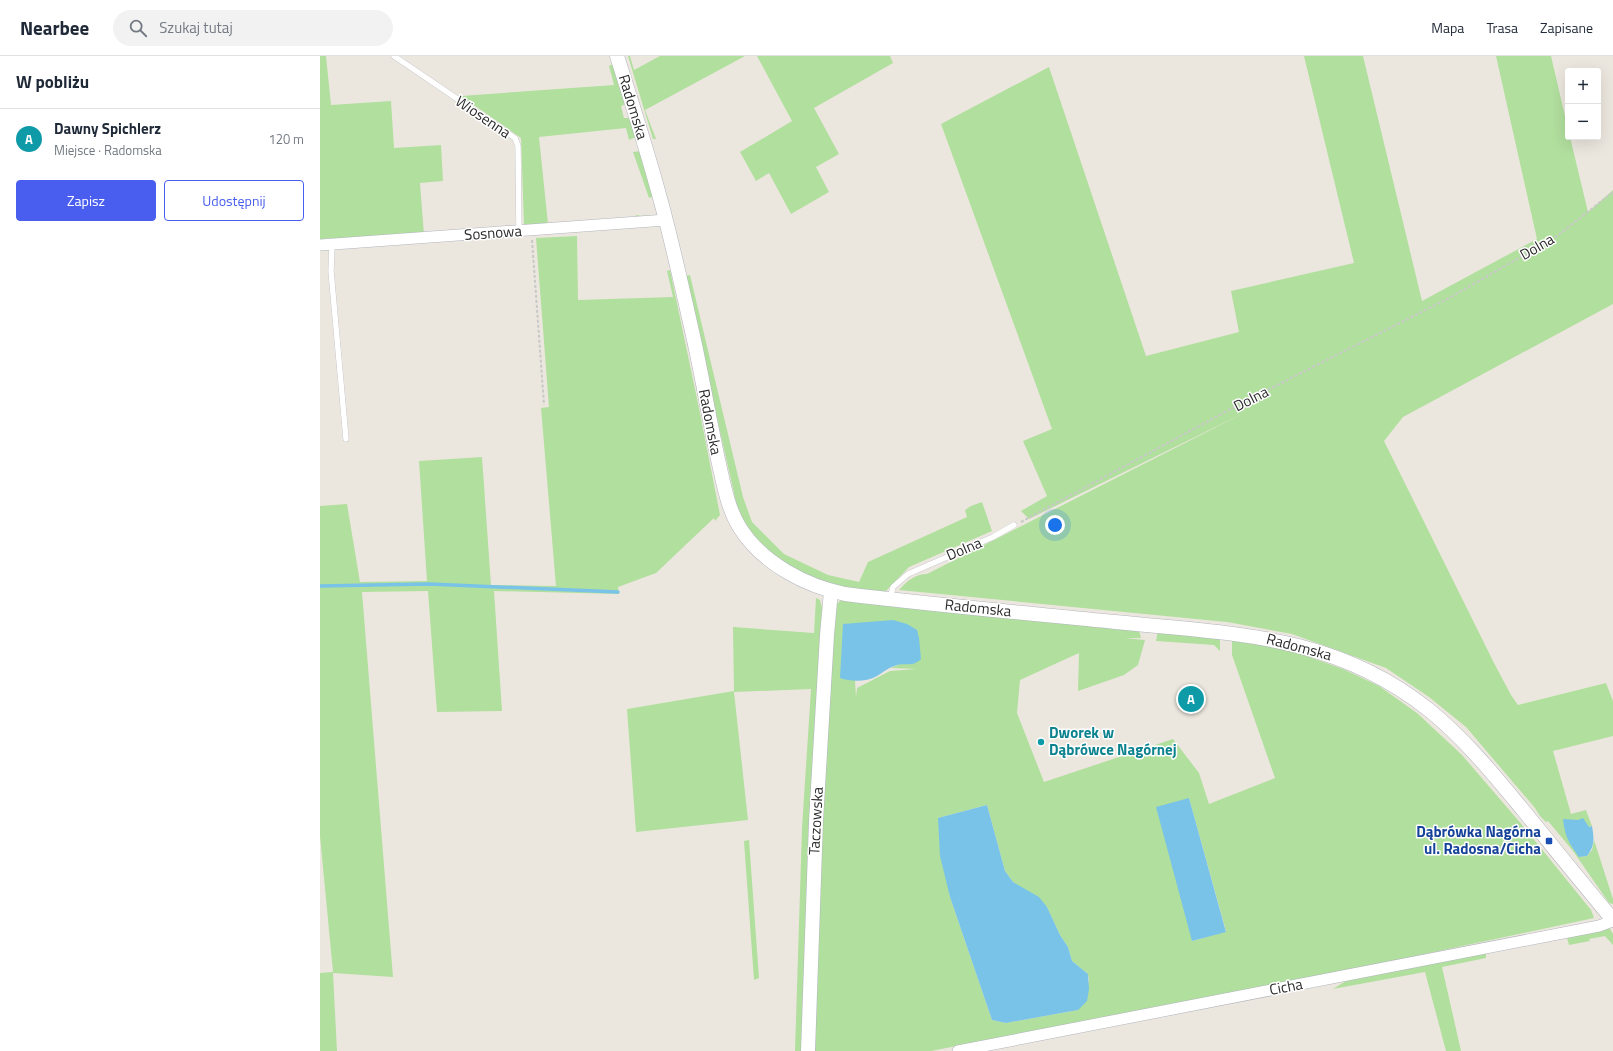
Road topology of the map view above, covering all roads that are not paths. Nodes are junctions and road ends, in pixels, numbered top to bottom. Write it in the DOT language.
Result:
graph roads {
  1 [pos="394,56"];
  2 [pos="617,56"];
  3 [pos="666,220"];
  4 [pos="519,232"];
  5 [pos="332,244"];
  6 [pos="320,245"];
  7 [pos="346,439"];
  8 [pos="1014,525"];
  9 [pos="831,591"];
  10 [pos="890,599"];
  11 [pos="1613,921"];
  12 [pos="808,1051"];
  13 [pos="958,1051"];
  1 -- 4 [label="lane, Wiosenna"];
  2 -- 3 [label="street, Radomska"];
  3 -- 4 [label="street, Sosnowa"];
  3 -- 9 [label="street, Radomska"];
  4 -- 5 [label="street, Sosnowa"];
  5 -- 6 [label="street, Sosnowa"];
  5 -- 7 [label="lane"];
  8 -- 10 [label="lane, Dolna"];
  9 -- 10 [label="street, Radomska"];
  9 -- 12 [label="street, Taczowska"];
  10 -- 11 [label="street, Radomska"];
  11 -- 13 [label="street, Cicha"];
}
